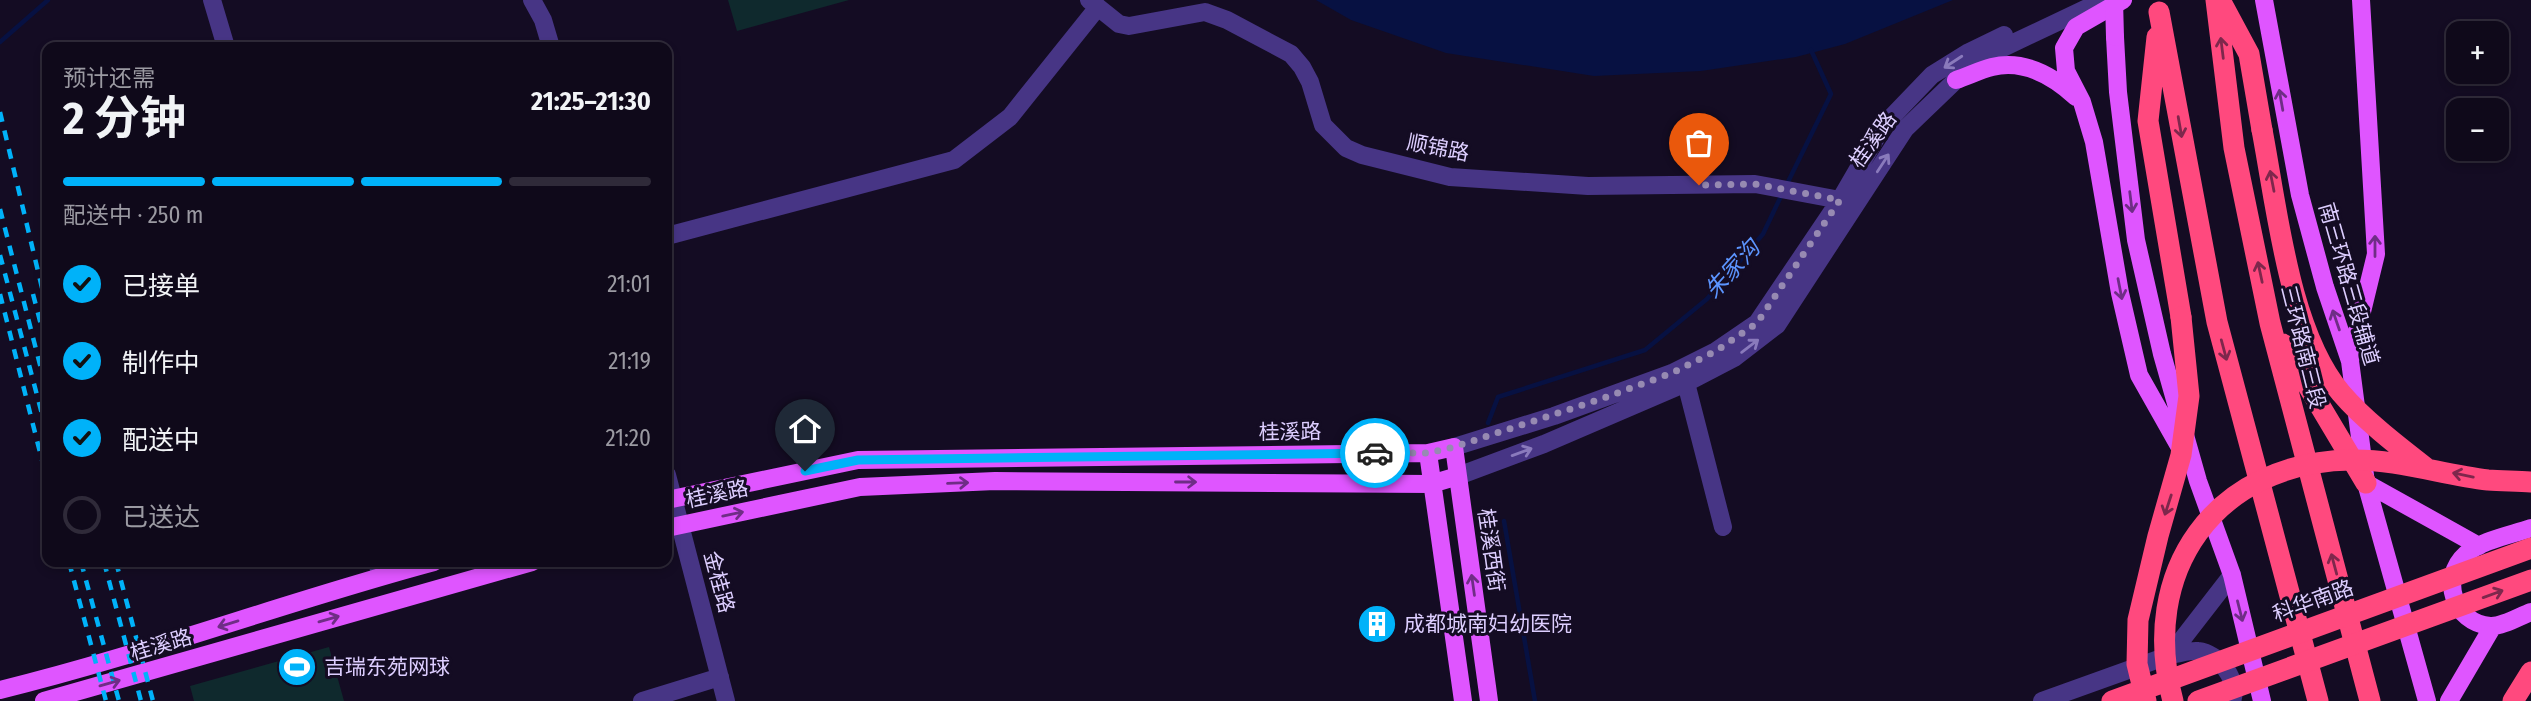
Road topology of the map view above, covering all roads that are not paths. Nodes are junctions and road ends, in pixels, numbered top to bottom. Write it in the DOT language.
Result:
graph roads {
  1 [pos="212,0"];
  2 [pos="532,0"];
  3 [pos="2080,0"];
  4 [pos="2104,0"];
  5 [pos="2114,0"];
  6 [pos="2123,0"];
  7 [pos="2218,0"];
  8 [pos="2264,0"];
  9 [pos="2359,3"];
  10 [pos="1094,4"];
  11 [pos="2159,6"];
  12 [pos="219,42"];
  13 [pos="550,42"];
  14 [pos="1956,80"];
  15 [pos="2081,102"];
  16 [pos="1848,203"];
  17 [pos="672,235"];
  18 [pos="2270,323"];
  19 [pos="2350,361"];
  20 [pos="1686,383"];
  21 [pos="1454,447"];
  22 [pos="1428,453"];
  23 [pos="2425,467"];
  24 [pos="1458,475"];
  25 [pos="2198,481"];
  26 [pos="2531,482"];
  27 [pos="2367,483"];
  28 [pos="1431,484"];
  29 [pos="672,499"];
  30 [pos="674,527"];
  31 [pos="1723,527"];
  32 [pos="2531,528"];
  33 [pos="2479,546"];
  34 [pos="2531,548"];
  35 [pos="514,567"];
  36 [pos="379,569"];
  37 [pos="2232,575"];
  38 [pos="2531,580"];
  39 [pos="2531,612"];
  40 [pos="2493,626"];
  41 [pos="2170,655"];
  42 [pos="2531,672"];
  43 [pos="720,677"];
  44 [pos="0,690"];
  45 [pos="44,701"];
  46 [pos="642,701"];
  47 [pos="726,701"];
  48 [pos="1463,701"];
  49 [pos="1489,701"];
  50 [pos="2042,701"];
  51 [pos="2112,701"];
  52 [pos="2146,701"];
  53 [pos="2172,701"];
  54 [pos="2198,701"];
  55 [pos="2232,701"];
  56 [pos="2262,701"];
  57 [pos="2318,701"];
  58 [pos="2370,701"];
  59 [pos="2427,701"];
  60 [pos="2449,701"];
  61 [pos="2513,701"];
  1 -- 12 [label="street"];
  2 -- 13 [label="street"];
  3 -- 16 [label="street, 桂溪路, one-way"];
  4 -- 14 [label="street, 桂溪路"];
  5 -- 25 [label="main road, one-way, bridge"];
  6 -- 15 [label="main road"];
  18 -- 7 [label="highway, 三环路南三段, one-way"];
  23 -- 7 [label="highway, one-way, bridge"];
  19 -- 8 [label="main road, 南三环路三段辅道, one-way"];
  19 -- 9 [label="main road, one-way"];
  10 -- 16 [label="street, 顺锦路"];
  10 -- 17 [label="street"];
  11 -- 52 [label="highway, one-way, bridge"];
  11 -- 57 [label="highway, one-way"];
  14 -- 15 [label="main road"];
  16 -- 14 [label="street, 桂溪路, one-way"];
  15 -- 25 [label="main road, one-way"];
  20 -- 16 [label="street, 桂溪路, one-way"];
  16 -- 21 [label="street, 桂溪路"];
  18 -- 27 [label="highway"];
  58 -- 18 [label="highway, 三环路南三段, one-way"];
  19 -- 27 [label="main road, 南三环路三段辅道"];
  24 -- 20 [label="street, 桂溪路, one-way"];
  20 -- 31 [label="street"];
  21 -- 22 [label="main road, 桂溪路"];
  21 -- 24 [label="main road, 桂溪西街"];
  22 -- 28 [label="main road"];
  22 -- 29 [label="main road, 桂溪路"];
  26 -- 23 [label="highway, one-way, bridge"];
  23 -- 53 [label="highway, bridge"];
  24 -- 28 [label="main road, 桂溪路"];
  49 -- 24 [label="main road, 桂溪西街, one-way"];
  25 -- 37 [label="main road"];
  27 -- 33 [label="main road"];
  27 -- 59 [label="main road, 南三环路三段辅道"];
  30 -- 28 [label="main road, 桂溪路, one-way"];
  28 -- 48 [label="main road"];
  30 -- 43 [label="street, 金桂路"];
  32 -- 33 [label="main road"];
  33 -- 40 [label="main road"];
  34 -- 51 [label="highway, 科华南路, bridge"];
  45 -- 35 [label="main road, 桂溪路, one-way"];
  36 -- 44 [label="main road, 桂溪路, one-way"];
  37 -- 41 [label="street"];
  37 -- 56 [label="main road, one-way"];
  54 -- 38 [label="highway, one-way, bridge"];
  39 -- 40 [label="main road"];
  40 -- 60 [label="main road"];
  41 -- 50 [label="street"];
  41 -- 55 [label="street"];
  42 -- 61 [label="highway"];
  43 -- 46 [label="street"];
  43 -- 47 [label="street, 金桂路"];
}
